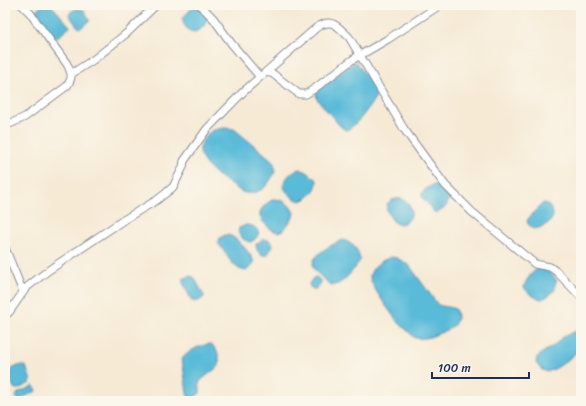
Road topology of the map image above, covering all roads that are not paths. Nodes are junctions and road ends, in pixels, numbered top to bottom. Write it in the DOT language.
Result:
graph roads {
  1 [pos="22,5"];
  2 [pos="156,5"];
  3 [pos="200,5"];
  4 [pos="440,5"];
  5 [pos="360,55"];
  6 [pos="71,74"];
  7 [pos="263,75"];
  8 [pos="5,126"];
  9 [pos="5,248"];
  10 [pos="23,292"];
  11 [pos="581,297"];
  12 [pos="5,316"];
  1 -- 6 [label="street"];
  2 -- 6 [label="street"];
  3 -- 7 [label="street"];
  4 -- 5 [label="street"];
  5 -- 7 [label="street"];
  5 -- 7 [label="street"];
  5 -- 11 [label="street"];
  6 -- 8 [label="street"];
  7 -- 10 [label="street"];
  9 -- 10 [label="street"];
  10 -- 12 [label="street"];
}
